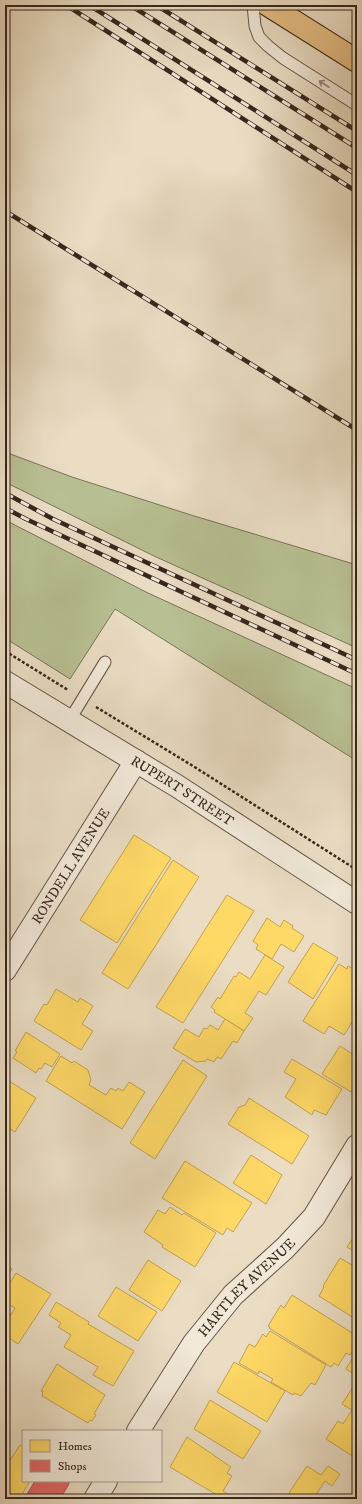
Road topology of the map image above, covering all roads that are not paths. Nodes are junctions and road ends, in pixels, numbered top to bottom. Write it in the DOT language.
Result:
graph roads {
  1 [pos="253,5"];
  2 [pos="268,5"];
  3 [pos="357,61"];
  4 [pos="357,105"];
  5 [pos="105,662"];
  6 [pos="5,682"];
  7 [pos="69,721"];
  8 [pos="136,761"];
  9 [pos="357,903"];
  10 [pos="5,970"];
  11 [pos="357,1146"];
  12 [pos="139,1430"];
  13 [pos="105,1482"];
  14 [pos="95,1499"];
  4 -- 1 [label="lane, one-way"];
  2 -- 3 [label="main road"];
  5 -- 7 [label="lane"];
  6 -- 7 [label="street, RUPERT STREET"];
  7 -- 8 [label="street, RUPERT STREET"];
  8 -- 9 [label="street, RUPERT STREET"];
  8 -- 10 [label="street, RONDELL AVENUE"];
  11 -- 12 [label="street, HARTLEY AVENUE"];
  13 -- 14 [label="street"];
}
